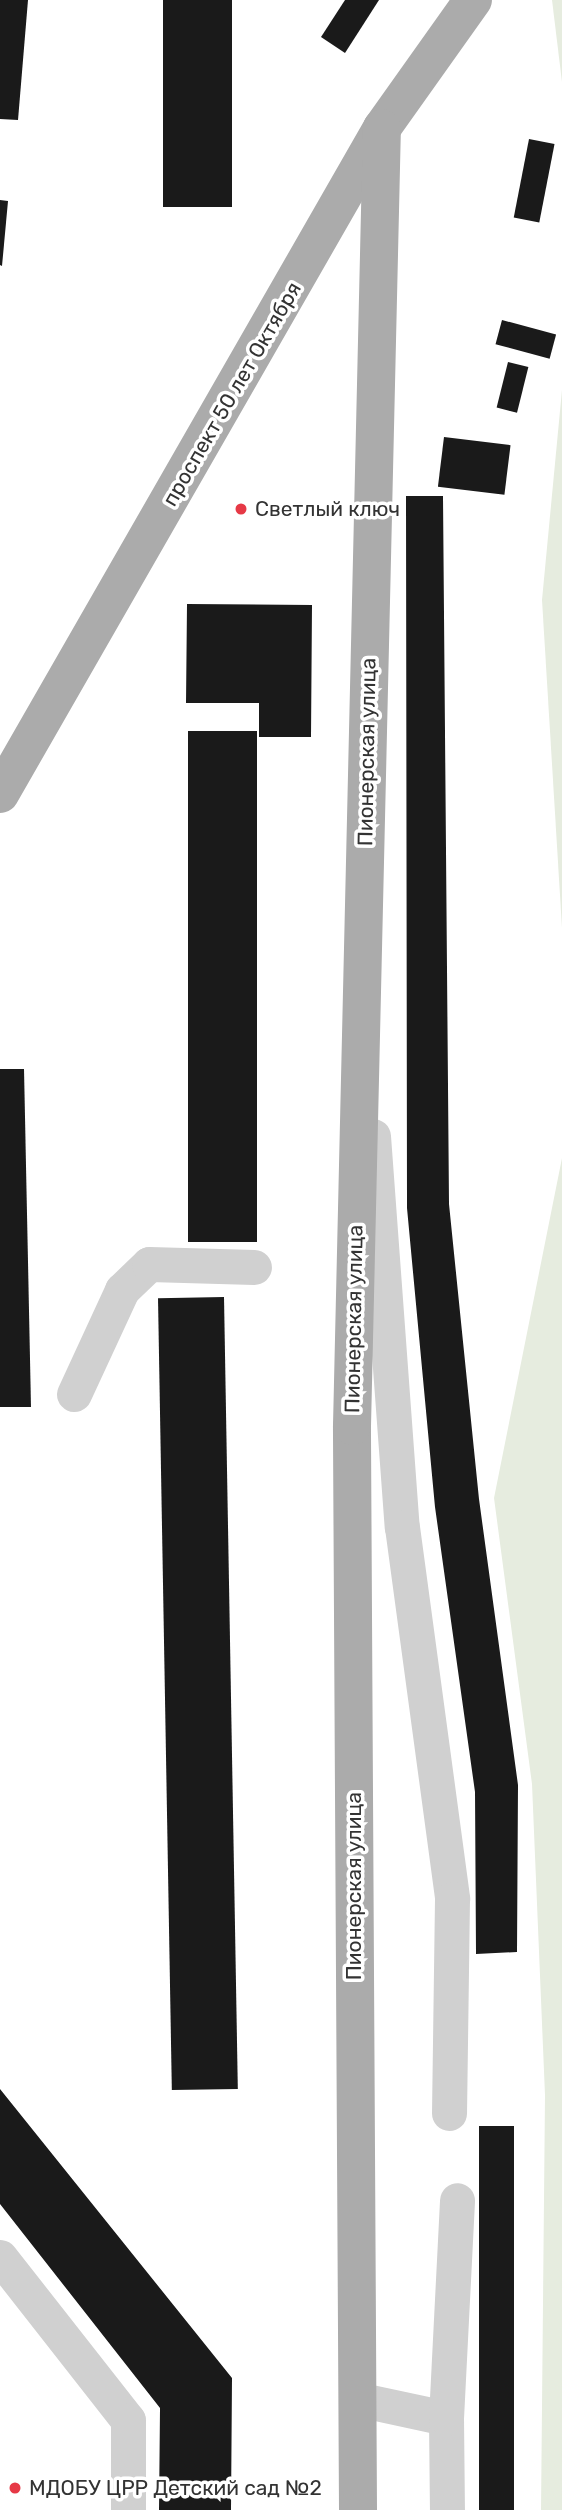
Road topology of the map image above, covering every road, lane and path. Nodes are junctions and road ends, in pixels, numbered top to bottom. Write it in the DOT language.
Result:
graph roads {
  1 [pos="472,0"];
  2 [pos="382,128"];
  3 [pos="0,794"];
  4 [pos="362,982"];
  5 [pos="254,1267"];
  6 [pos="74,1394"];
  7 [pos="449,2113"];
  8 [pos="457,2200"];
  9 [pos="0,2257"];
  10 [pos="357,2399"];
  11 [pos="446,2418"];
  12 [pos="128,2510"];
  13 [pos="358,2510"];
  14 [pos="447,2510"];
  1 -- 2 [label="main road, проспект 50 лет Октября"];
  2 -- 3 [label="main road, проспект 50 лет Октября"];
  2 -- 4 [label="main road, Пионерская улица"];
  4 -- 7 [label="lane"];
  4 -- 10 [label="main road, Пионерская улица"];
  5 -- 6 [label="lane"];
  8 -- 11 [label="lane"];
  9 -- 12 [label="lane"];
  10 -- 11 [label="lane"];
  10 -- 13 [label="main road, Пионерская улица"];
  11 -- 14 [label="lane"];
}
